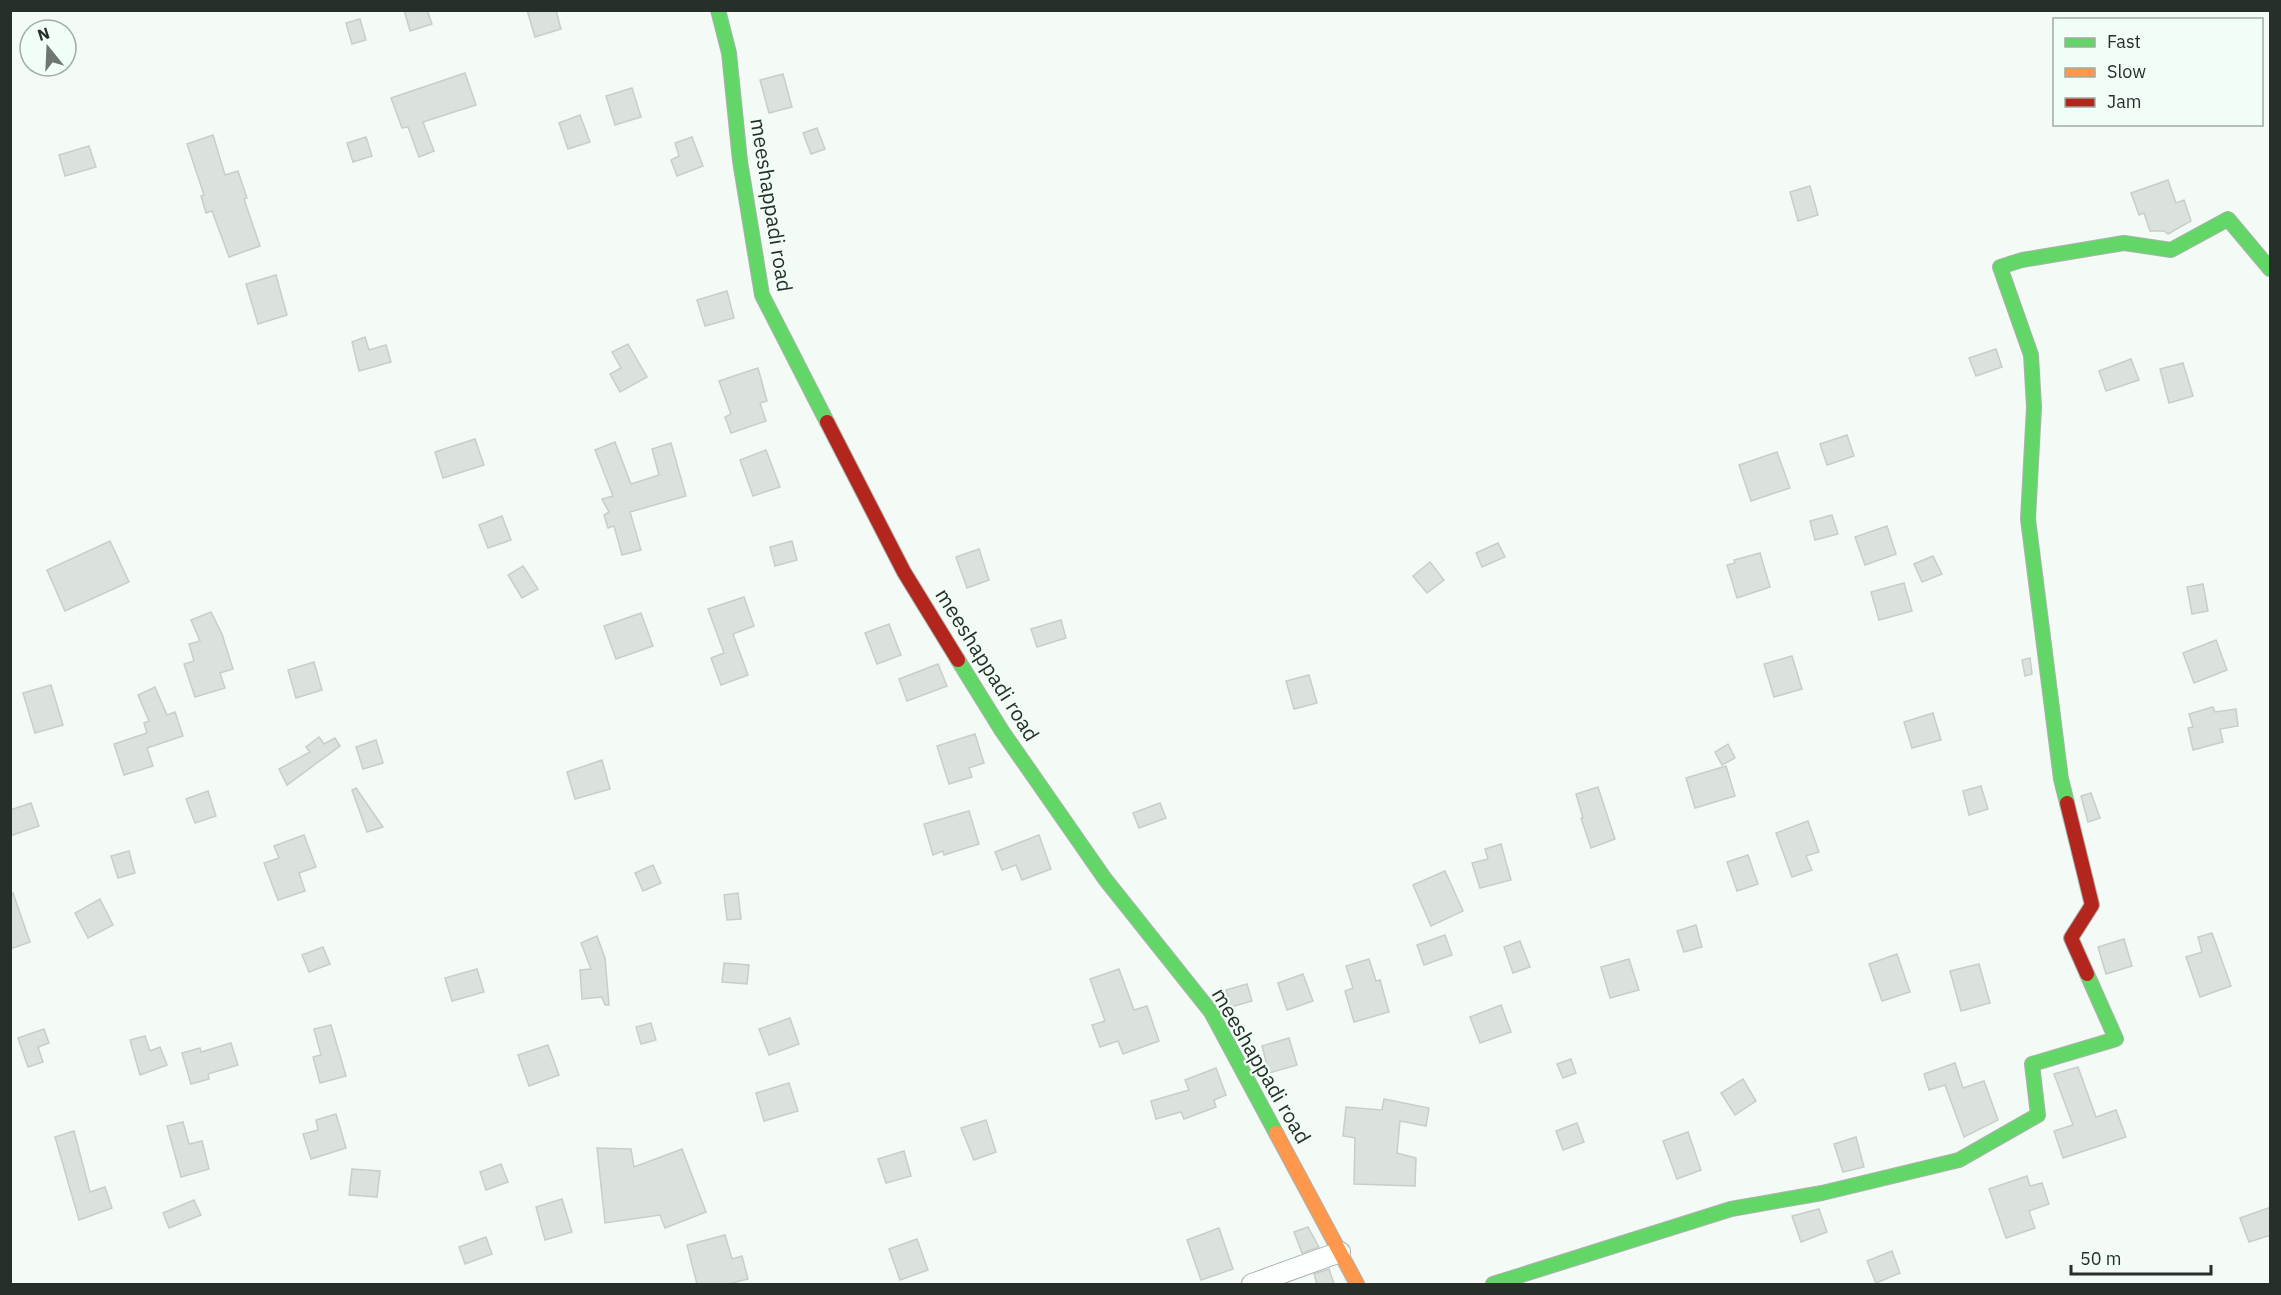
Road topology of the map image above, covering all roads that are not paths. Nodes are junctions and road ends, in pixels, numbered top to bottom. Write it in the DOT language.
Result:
graph roads {
  1 [pos="718,10"];
  2 [pos="2271,269"];
  3 [pos="1340,1252"];
  4 [pos="1252,1284"];
  5 [pos="1357,1284"];
  6 [pos="1493,1284"];
  1 -- 3 [label="street, meeshappadi road"];
  2 -- 6 [label="street"];
  3 -- 4 [label="street"];
  3 -- 5 [label="street, meeshappadi road"];
}
